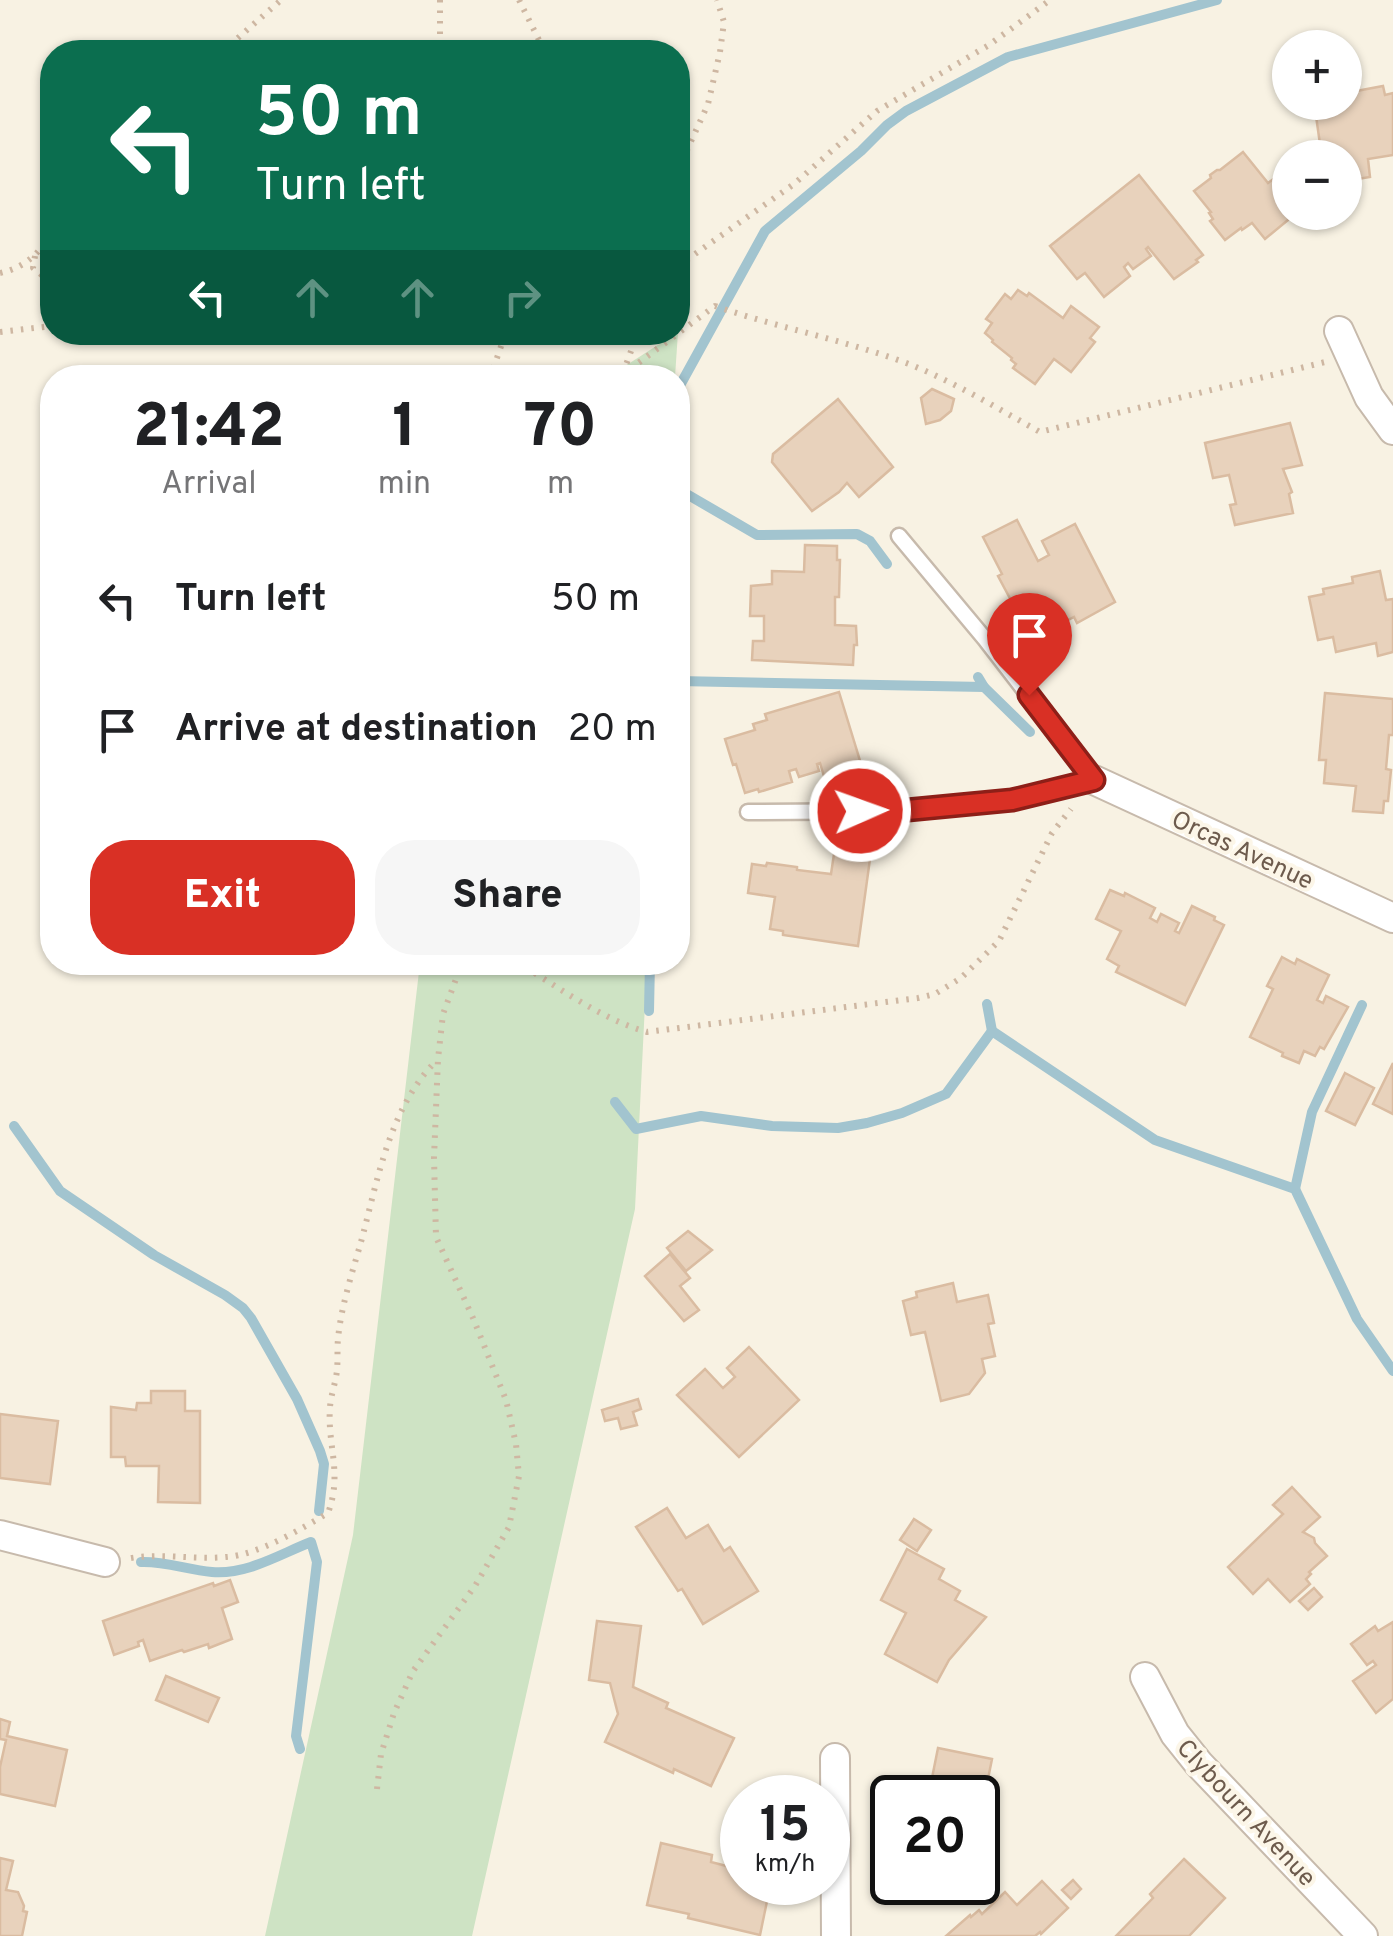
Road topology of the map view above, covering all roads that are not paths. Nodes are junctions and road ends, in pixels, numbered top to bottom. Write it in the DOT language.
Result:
graph roads {
  1 [pos="1344,344"];
  2 [pos="1393,430"];
  3 [pos="899,536"];
  4 [pos="1094,780"];
  5 [pos="748,812"];
  6 [pos="1393,918"];
  7 [pos="0,1535"];
  8 [pos="105,1562"];
  9 [pos="1144,1678"];
  10 [pos="835,1758"];
  11 [pos="836,1936"];
  12 [pos="1363,1936"];
  1 -- 2 [label="street"];
  3 -- 4 [label="lane"];
  4 -- 5 [label="lane"];
  4 -- 6 [label="street, Orcas Avenue"];
  7 -- 8 [label="street"];
  9 -- 12 [label="street, Clybourn Avenue"];
  10 -- 11 [label="street"];
}
